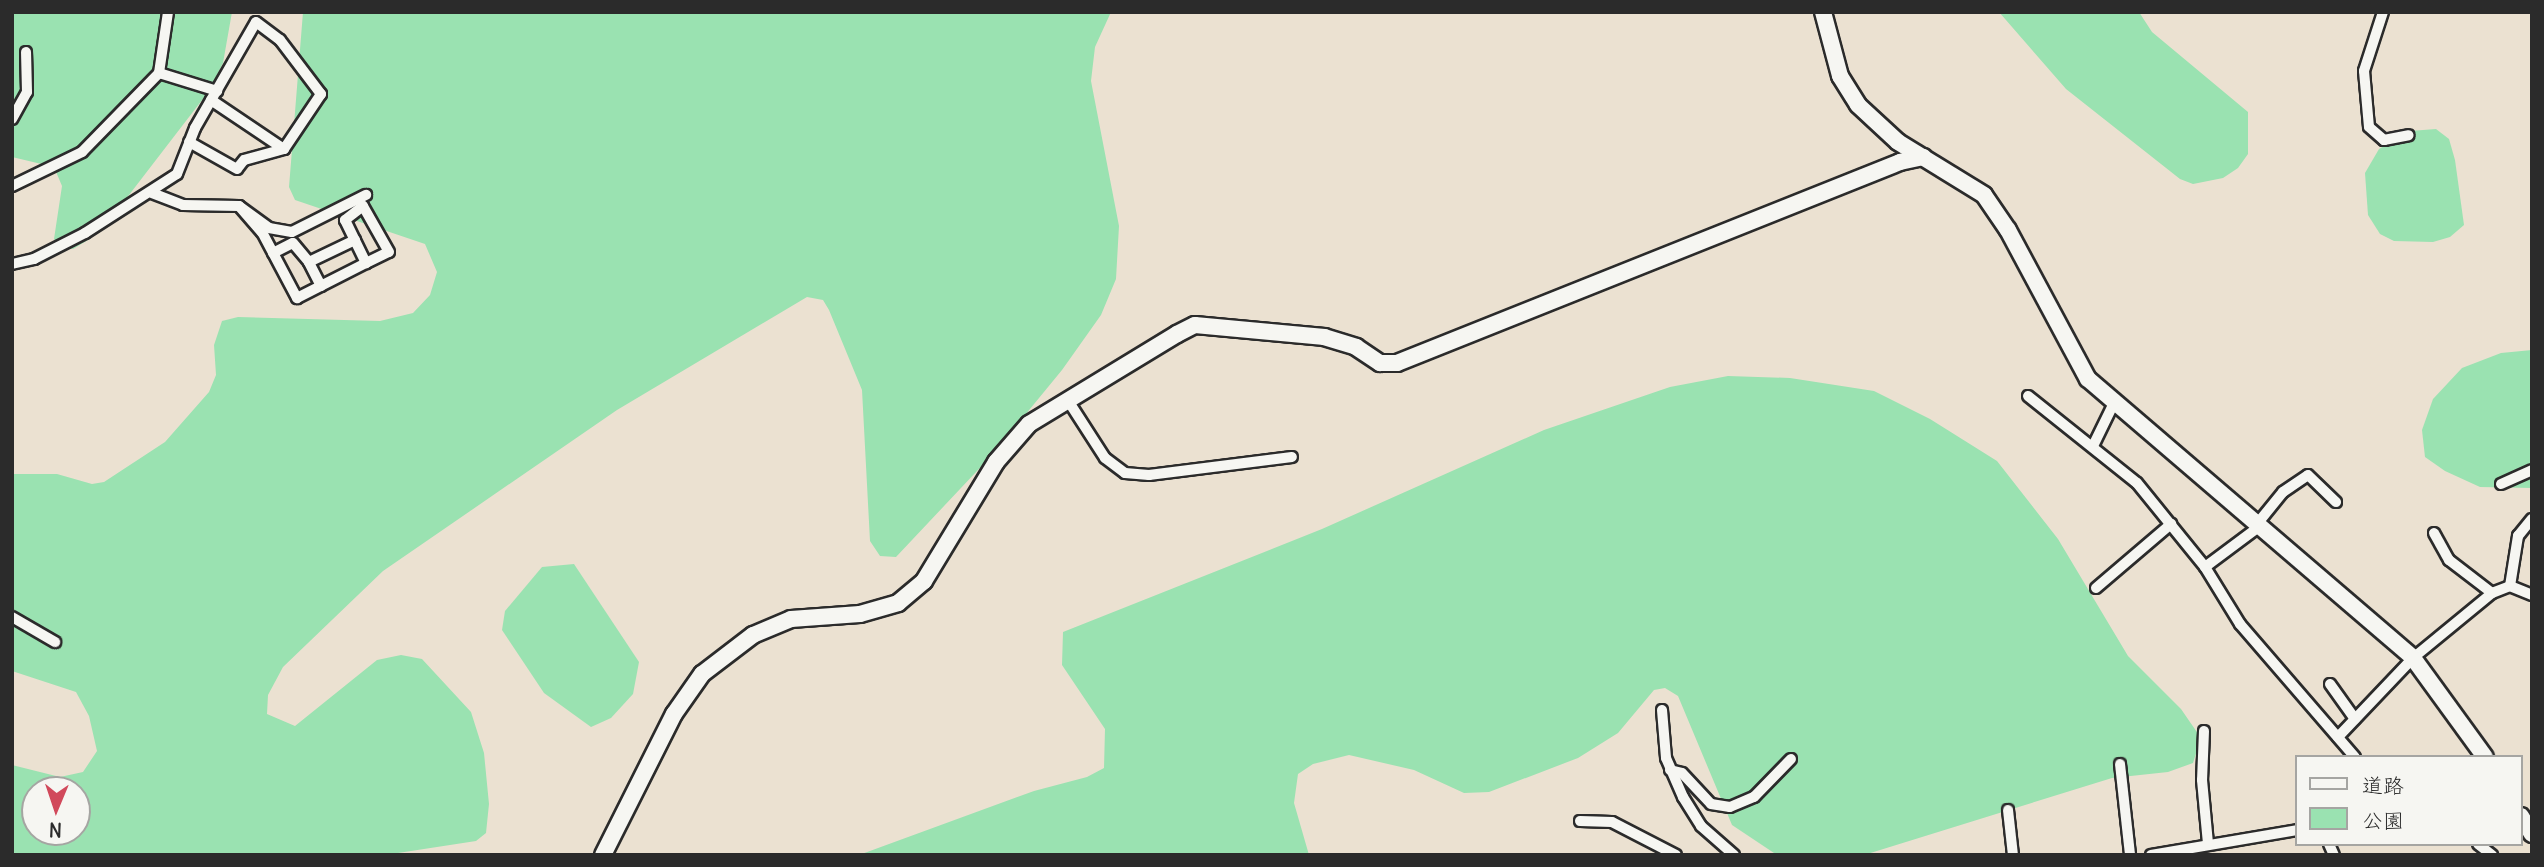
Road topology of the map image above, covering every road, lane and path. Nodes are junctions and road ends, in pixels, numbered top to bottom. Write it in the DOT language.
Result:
graph roads {
  1 [pos="168,12"];
  2 [pos="1823,12"];
  3 [pos="2384,12"];
  4 [pos="26,52"];
  5 [pos="159,72"];
  6 [pos="214,95"];
  7 [pos="12,119"];
  8 [pos="2409,135"];
  9 [pos="190,142"];
  10 [pos="284,149"];
  11 [pos="1923,157"];
  12 [pos="12,186"];
  13 [pos="152,193"];
  14 [pos="366,195"];
  15 [pos="239,206"];
  16 [pos="355,240"];
  17 [pos="273,253"];
  18 [pos="309,262"];
  19 [pos="366,263"];
  20 [pos="12,264"];
  21 [pos="321,286"];
  22 [pos="2028,396"];
  23 [pos="1067,399"];
  24 [pos="2113,405"];
  25 [pos="2093,446"];
  26 [pos="1292,457"];
  27 [pos="2532,470"];
  28 [pos="2501,484"];
  29 [pos="2336,502"];
  30 [pos="2532,519"];
  31 [pos="2171,524"];
  32 [pos="2258,525"];
  33 [pos="2434,533"];
  34 [pos="2205,567"];
  35 [pos="2510,586"];
  36 [pos="2096,587"];
  37 [pos="2492,593"];
  38 [pos="2532,595"];
  39 [pos="12,617"];
  40 [pos="55,642"];
  41 [pos="2413,658"];
  42 [pos="2330,684"];
  43 [pos="1662,710"];
  44 [pos="2355,719"];
  45 [pos="2204,731"];
  46 [pos="2338,737"];
  47 [pos="2353,755"];
  48 [pos="2484,755"];
  49 [pos="1791,760"];
  50 [pos="2120,764"];
  51 [pos="1670,770"];
  52 [pos="2008,810"];
  53 [pos="1580,821"];
  54 [pos="2296,830"];
  55 [pos="2212,848"];
  56 [pos="603,855"];
  57 [pos="1676,855"];
  58 [pos="1734,855"];
  59 [pos="2013,855"];
  60 [pos="2130,855"];
  61 [pos="2151,855"];
  1 -- 5 [label="street"];
  2 -- 11 [label="street"];
  3 -- 8 [label="street"];
  4 -- 7 [label="street"];
  5 -- 6 [label="street"];
  5 -- 12 [label="street"];
  6 -- 9 [label="street"];
  6 -- 10 [label="street"];
  6 -- 10 [label="street"];
  9 -- 10 [label="street"];
  9 -- 13 [label="street"];
  11 -- 23 [label="street"];
  11 -- 24 [label="street"];
  13 -- 15 [label="street"];
  13 -- 20 [label="street"];
  14 -- 15 [label="street"];
  15 -- 17 [label="street"];
  16 -- 18 [label="street"];
  16 -- 19 [label="street"];
  16 -- 19 [label="street"];
  17 -- 18 [label="street"];
  17 -- 21 [label="street"];
  18 -- 21 [label="street"];
  19 -- 21 [label="street"];
  22 -- 25 [label="street"];
  23 -- 26 [label="street"];
  23 -- 56 [label="street"];
  24 -- 25 [label="street"];
  24 -- 32 [label="street"];
  25 -- 31 [label="street"];
  27 -- 28 [label="street"];
  29 -- 32 [label="street"];
  30 -- 35 [label="street"];
  31 -- 34 [label="street"];
  31 -- 36 [label="street"];
  32 -- 34 [label="street"];
  32 -- 41 [label="street"];
  33 -- 37 [label="street"];
  34 -- 46 [label="street"];
  35 -- 37 [label="street"];
  35 -- 38 [label="street"];
  37 -- 41 [label="street"];
  39 -- 40 [label="street"];
  41 -- 44 [label="street"];
  41 -- 48 [label="street"];
  42 -- 44 [label="street"];
  43 -- 51 [label="street"];
  44 -- 46 [label="street"];
  45 -- 55 [label="street"];
  46 -- 47 [label="street"];
  49 -- 51 [label="street"];
  50 -- 60 [label="street"];
  51 -- 58 [label="street"];
  52 -- 59 [label="street"];
  53 -- 57 [label="street"];
  54 -- 55 [label="street"];
  55 -- 61 [label="street"];
}
